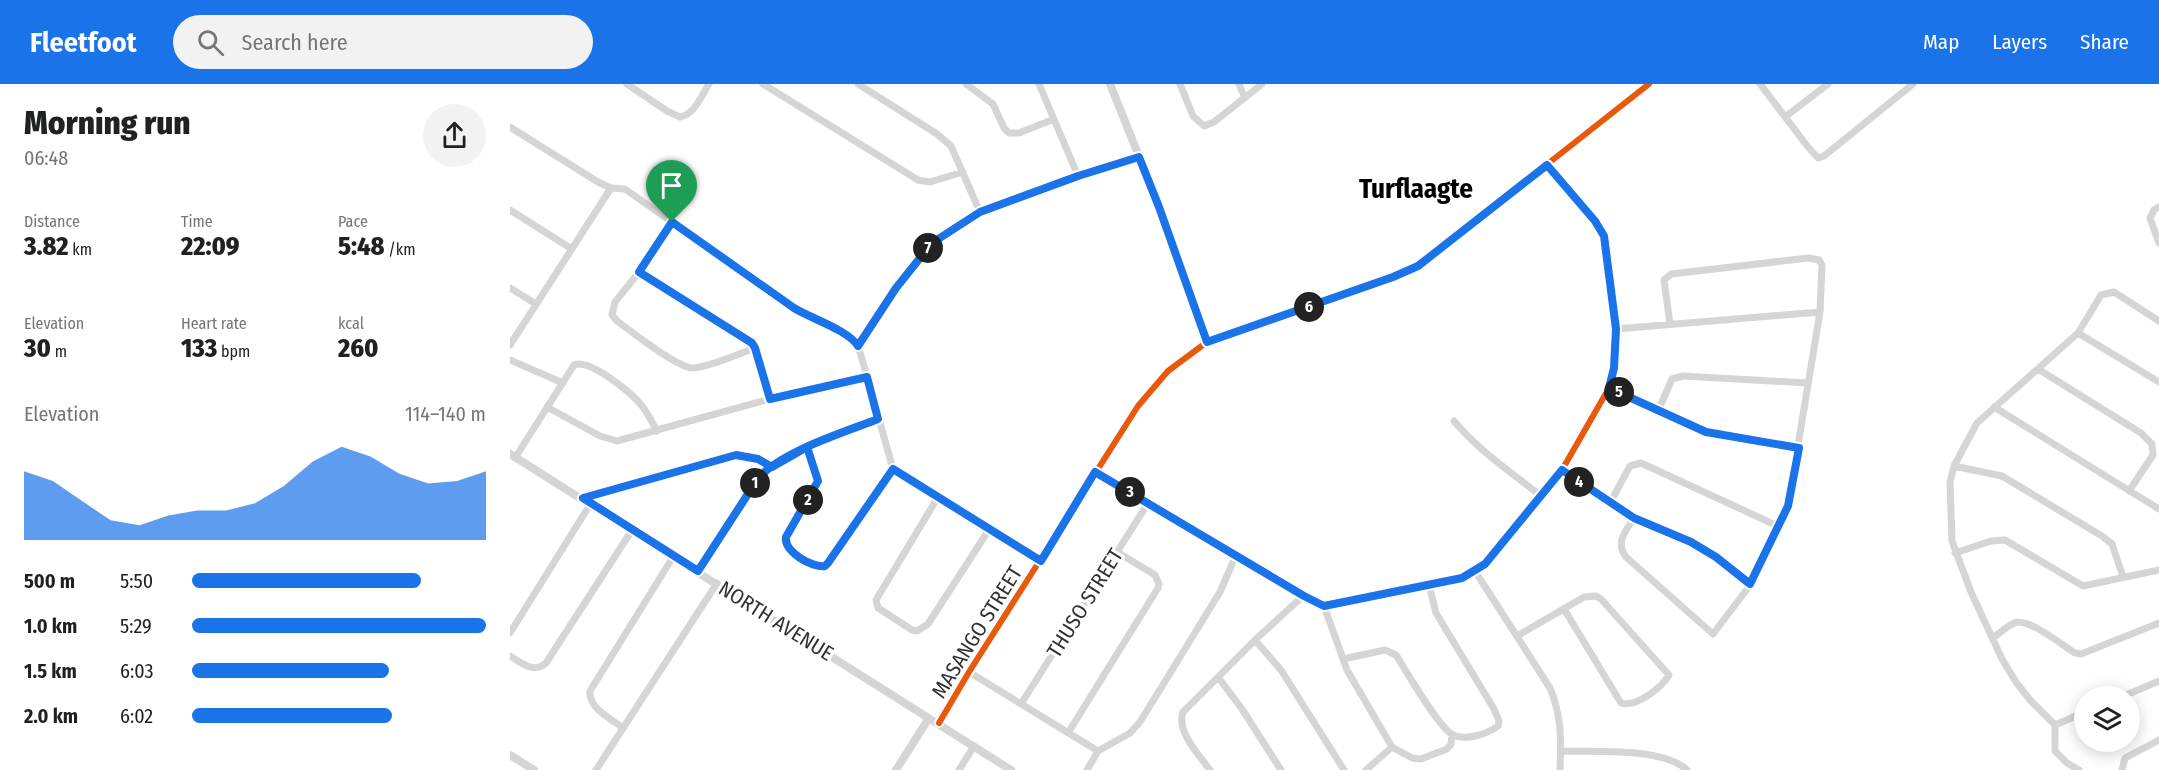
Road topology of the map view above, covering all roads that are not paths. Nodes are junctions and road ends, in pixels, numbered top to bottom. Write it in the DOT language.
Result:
graph roads {
  1 [pos="627,84"];
  2 [pos="709,84"];
  3 [pos="763,84"];
  4 [pos="858,84"];
  5 [pos="966,84"];
  6 [pos="1040,84"];
  7 [pos="1110,84"];
  8 [pos="1180,84"];
  9 [pos="1239,84"];
  10 [pos="1262,84"];
  11 [pos="1649,84"];
  12 [pos="1760,84"];
  13 [pos="1828,84"];
  14 [pos="1913,84"];
  15 [pos="1244,96"];
  16 [pos="1785,117"];
  17 [pos="1054,119"];
  18 [pos="510,127"];
  19 [pos="1139,157"];
  20 [pos="1547,165"];
  21 [pos="963,172"];
  22 [pos="1078,176"];
  23 [pos="611,188"];
  24 [pos="2159,207"];
  25 [pos="510,210"];
  26 [pos="980,212"];
  27 [pos="672,222"];
  28 [pos="2159,243"];
  29 [pos="572,249"];
  30 [pos="639,272"];
  31 [pos="510,288"];
  32 [pos="536,304"];
  33 [pos="1820,312"];
  34 [pos="2159,321"];
  35 [pos="1670,324"];
  36 [pos="1616,329"];
  37 [pos="2078,333"];
  38 [pos="1207,342"];
  39 [pos="510,345"];
  40 [pos="858,346"];
  41 [pos="755,348"];
  42 [pos="510,360"];
  43 [pos="2038,369"];
  44 [pos="867,377"];
  45 [pos="2159,382"];
  46 [pos="563,383"];
  47 [pos="1807,383"];
  48 [pos="1609,388"];
  49 [pos="770,399"];
  50 [pos="1994,406"];
  51 [pos="547,408"];
  52 [pos="1658,411"];
  53 [pos="878,419"];
  54 [pos="1454,421"];
  55 [pos="657,431"];
  56 [pos="807,447"];
  57 [pos="1799,448"];
  58 [pos="513,456"];
  59 [pos="1954,466"];
  60 [pos="772,467"];
  61 [pos="893,469"];
  62 [pos="1562,470"];
  63 [pos="1095,472"];
  64 [pos="2129,491"];
  65 [pos="1541,496"];
  66 [pos="938,497"];
  67 [pos="583,498"];
  68 [pos="1148,502"];
  69 [pos="591,503"];
  70 [pos="1610,503"];
  71 [pos="2159,509"];
  72 [pos="1634,518"];
  73 [pos="1780,526"];
  74 [pos="990,528"];
  75 [pos="632,530"];
  76 [pos="1117,552"];
  77 [pos="1955,553"];
  78 [pos="1236,555"];
  79 [pos="673,557"];
  80 [pos="1041,561"];
  81 [pos="2159,570"];
  82 [pos="698,571"];
  83 [pos="1475,571"];
  84 [pos="2123,577"];
  85 [pos="717,583"];
  86 [pos="1750,584"];
  87 [pos="1429,585"];
  88 [pos="1304,596"];
  89 [pos="1324,606"];
  90 [pos="1564,609"];
  91 [pos="2159,623"];
  92 [pos="510,633"];
  93 [pos="1517,636"];
  94 [pos="1994,637"];
  95 [pos="1255,640"];
  96 [pos="510,656"];
  97 [pos="1343,659"];
  98 [pos="969,672"];
  99 [pos="1218,677"];
  100 [pos="2159,681"];
  101 [pos="2140,689"];
  102 [pos="1021,704"];
  103 [pos="2074,717"];
  104 [pos="929,718"];
  105 [pos="939,723"];
  106 [pos="2055,725"];
  107 [pos="623,728"];
  108 [pos="1068,733"];
  109 [pos="1452,735"];
  110 [pos="2159,740"];
  111 [pos="974,746"];
  112 [pos="1392,747"];
  113 [pos="1098,751"];
  114 [pos="1560,751"];
  115 [pos="510,755"];
  116 [pos="534,770"];
  117 [pos="596,770"];
  118 [pos="896,770"];
  119 [pos="959,770"];
  120 [pos="1011,770"];
  121 [pos="1086,770"];
  122 [pos="1209,770"];
  123 [pos="1281,770"];
  124 [pos="1344,770"];
  125 [pos="1366,770"];
  126 [pos="1560,770"];
  127 [pos="1687,770"];
  128 [pos="2079,770"];
  129 [pos="2122,770"];
  1 -- 2 [label="street"];
  3 -- 21 [label="street"];
  4 -- 21 [label="street"];
  5 -- 17 [label="street"];
  6 -- 17 [label="street"];
  7 -- 19 [label="street"];
  8 -- 15 [label="street"];
  9 -- 15 [label="street"];
  10 -- 15 [label="street"];
  11 -- 20 [label="street, MASANGO STREET"];
  12 -- 16 [label="street"];
  13 -- 16 [label="street"];
  14 -- 16 [label="street"];
  17 -- 22 [label="street"];
  18 -- 23 [label="street"];
  19 -- 22 [label="street"];
  19 -- 38 [label="street"];
  20 -- 36 [label="street"];
  20 -- 38 [label="street, MASANGO STREET"];
  21 -- 26 [label="street"];
  22 -- 26 [label="street"];
  23 -- 27 [label="street"];
  23 -- 29 [label="street"];
  24 -- 28 [label="street"];
  25 -- 29 [label="street"];
  26 -- 40 [label="street"];
  27 -- 30 [label="street"];
  27 -- 40 [label="street"];
  29 -- 32 [label="street"];
  30 -- 41 [label="street"];
  30 -- 41 [label="street"];
  31 -- 32 [label="street"];
  32 -- 39 [label="street"];
  33 -- 35 [label="street"];
  33 -- 35 [label="street"];
  33 -- 47 [label="street"];
  34 -- 37 [label="street"];
  35 -- 36 [label="street"];
  36 -- 48 [label="street"];
  37 -- 43 [label="street"];
  37 -- 45 [label="street"];
  38 -- 63 [label="street, MASANGO STREET"];
  40 -- 44 [label="street"];
  41 -- 49 [label="street"];
  42 -- 46 [label="street"];
  43 -- 50 [label="street"];
  43 -- 64 [label="street"];
  44 -- 49 [label="street"];
  44 -- 53 [label="street"];
  46 -- 51 [label="street"];
  46 -- 55 [label="street"];
  47 -- 52 [label="street"];
  47 -- 57 [label="street"];
  48 -- 52 [label="street"];
  48 -- 62 [label="street"];
  49 -- 55 [label="street"];
  50 -- 59 [label="street"];
  50 -- 64 [label="street"];
  51 -- 55 [label="street"];
  51 -- 58 [label="street"];
  52 -- 57 [label="street"];
  53 -- 56 [label="street"];
  53 -- 61 [label="street"];
  54 -- 65 [label="street"];
  56 -- 60 [label="street"];
  56 -- 61 [label="street"];
  57 -- 73 [label="street"];
  58 -- 67 [label="street, NORTH AVENUE"];
  59 -- 77 [label="street"];
  59 -- 84 [label="street"];
  60 -- 67 [label="street"];
  60 -- 82 [label="street"];
  61 -- 66 [label="street"];
  62 -- 65 [label="street"];
  62 -- 70 [label="street"];
  63 -- 68 [label="street"];
  63 -- 80 [label="street, MASANGO STREET"];
  64 -- 71 [label="street"];
  65 -- 83 [label="street"];
  66 -- 74 [label="street"];
  66 -- 74 [label="street"];
  67 -- 69 [label="street, NORTH AVENUE"];
  68 -- 76 [label="street, THUSO STREET"];
  68 -- 78 [label="street"];
  69 -- 75 [label="street, NORTH AVENUE"];
  69 -- 92 [label="street"];
  70 -- 72 [label="street"];
  70 -- 73 [label="street"];
  72 -- 86 [label="street"];
  72 -- 86 [label="street"];
  73 -- 86 [label="street"];
  74 -- 80 [label="street"];
  75 -- 79 [label="street, NORTH AVENUE"];
  75 -- 96 [label="street"];
  76 -- 102 [label="street, THUSO STREET"];
  76 -- 108 [label="street"];
  77 -- 84 [label="street"];
  77 -- 94 [label="street"];
  78 -- 88 [label="street"];
  78 -- 113 [label="street"];
  79 -- 82 [label="street, NORTH AVENUE"];
  79 -- 107 [label="street"];
  80 -- 98 [label="street, MASANGO STREET"];
  81 -- 84 [label="street"];
  82 -- 85 [label="street, NORTH AVENUE"];
  83 -- 87 [label="street"];
  83 -- 93 [label="street"];
  85 -- 104 [label="street, NORTH AVENUE"];
  85 -- 107 [label="street"];
  87 -- 89 [label="street"];
  87 -- 109 [label="street"];
  88 -- 89 [label="street"];
  88 -- 95 [label="street"];
  89 -- 97 [label="street"];
  90 -- 90 [label="street"];
  90 -- 93 [label="street"];
  91 -- 94 [label="street"];
  93 -- 114 [label="street"];
  94 -- 106 [label="street"];
  95 -- 99 [label="street"];
  95 -- 124 [label="street"];
  97 -- 109 [label="street"];
  97 -- 112 [label="street"];
  98 -- 102 [label="street"];
  98 -- 105 [label="street, MASANGO STREET"];
  99 -- 122 [label="street"];
  99 -- 123 [label="street"];
  100 -- 101 [label="street"];
  102 -- 108 [label="street"];
  103 -- 106 [label="street"];
  104 -- 105 [label="street, NORTH AVENUE"];
  104 -- 118 [label="street"];
  105 -- 111 [label="street, NORTH AVENUE"];
  106 -- 128 [label="street"];
  107 -- 117 [label="street"];
  108 -- 113 [label="street"];
  109 -- 112 [label="street"];
  110 -- 129 [label="street"];
  111 -- 119 [label="street"];
  111 -- 120 [label="street, NORTH AVENUE"];
  112 -- 125 [label="street"];
  113 -- 121 [label="street"];
  114 -- 126 [label="street"];
  114 -- 127 [label="street"];
  115 -- 116 [label="street"];
}
